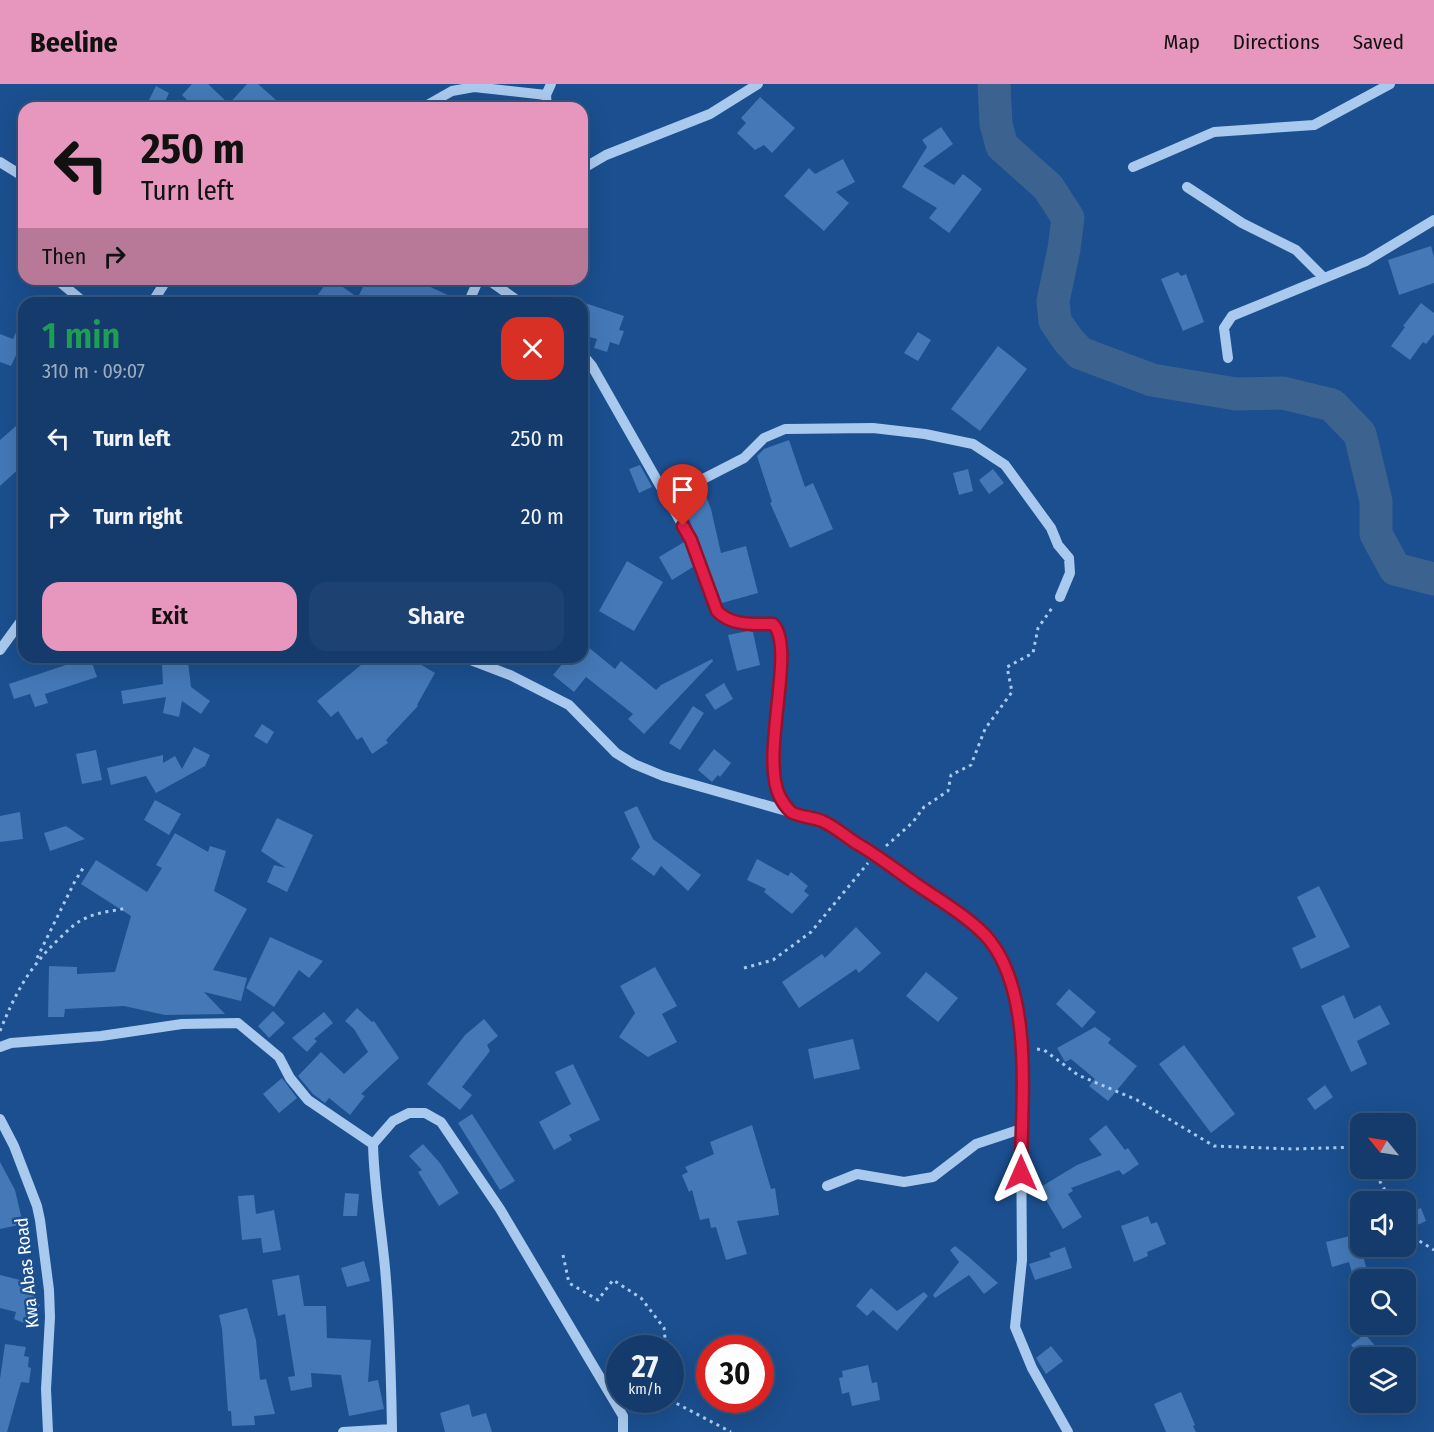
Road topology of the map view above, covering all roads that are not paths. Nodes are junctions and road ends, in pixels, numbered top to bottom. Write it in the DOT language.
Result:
graph roads {
  1 [pos="551,84"];
  2 [pos="758,84"];
  3 [pos="1390,84"];
  4 [pos="546,95"];
  5 [pos="433,102"];
  6 [pos="547,102"];
  7 [pos="0,162"];
  8 [pos="588,166"];
  9 [pos="1133,167"];
  10 [pos="18,173"];
  11 [pos="1187,187"];
  12 [pos="1434,220"];
  13 [pos="1324,278"];
  14 [pos="63,285"];
  15 [pos="495,285"];
  16 [pos="78,297"];
  17 [pos="512,297"];
  18 [pos="1228,358"];
  19 [pos="588,361"];
  20 [pos="668,497"];
  21 [pos="1059,597"];
  22 [pos="18,625"];
  23 [pos="0,650"];
  24 [pos="479,663"];
  25 [pos="791,812"];
  26 [pos="0,1047"];
  27 [pos="0,1119"];
  28 [pos="1021,1129"];
  29 [pos="373,1144"];
  30 [pos="827,1186"];
  31 [pos="392,1431"];
  32 [pos="48,1432"];
  33 [pos="344,1432"];
  34 [pos="623,1432"];
  35 [pos="1068,1432"];
  1 -- 4 [label="street"];
  2 -- 8 [label="street"];
  3 -- 9 [label="street"];
  4 -- 5 [label="street"];
  4 -- 6 [label="street"];
  7 -- 10 [label="street"];
  11 -- 13 [label="street"];
  12 -- 13 [label="street"];
  13 -- 18 [label="street"];
  14 -- 16 [label="street"];
  15 -- 17 [label="street"];
  19 -- 20 [label="street"];
  20 -- 21 [label="street"];
  20 -- 25 [label="street"];
  22 -- 23 [label="street"];
  24 -- 25 [label="street"];
  25 -- 28 [label="street"];
  26 -- 29 [label="street"];
  27 -- 32 [label="street, Kwa Abas Road"];
  28 -- 30 [label="street"];
  28 -- 35 [label="street"];
  29 -- 31 [label="street"];
  29 -- 34 [label="street"];
  31 -- 33 [label="street"];
}
